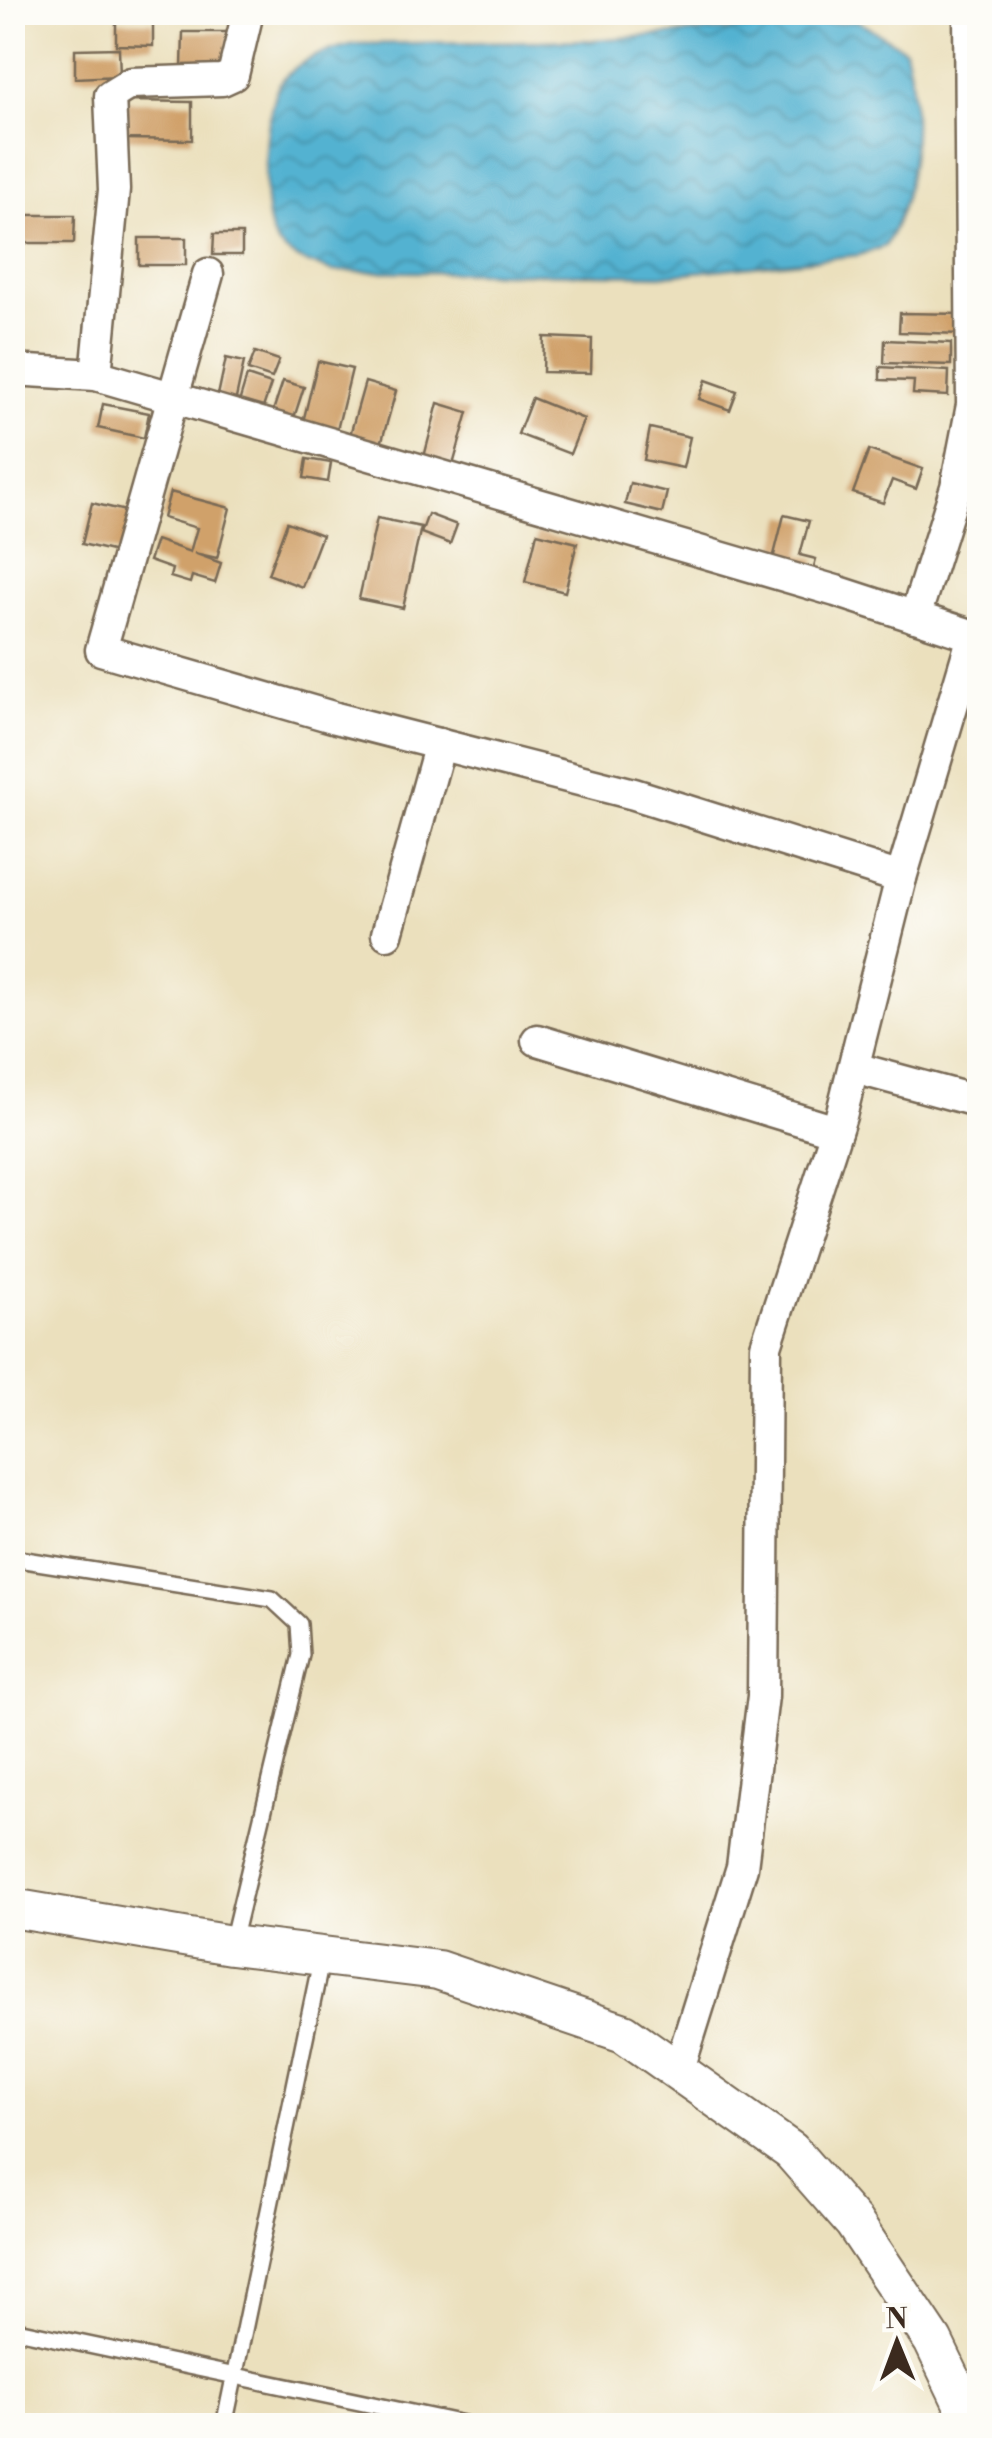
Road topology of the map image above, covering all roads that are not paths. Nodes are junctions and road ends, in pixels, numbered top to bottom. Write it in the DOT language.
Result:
graph roads {
  1 [pos="248,12"];
  2 [pos="969,12"];
  3 [pos="975,186"];
  4 [pos="208,274"];
  5 [pos="12,370"];
  6 [pos="96,375"];
  7 [pos="170,397"];
  8 [pos="976,406"];
  9 [pos="915,617"];
  10 [pos="976,637"];
  11 [pos="440,744"];
  12 [pos="902,878"];
  13 [pos="388,934"];
  14 [pos="537,1040"];
  15 [pos="854,1068"];
  16 [pos="980,1102"];
  17 [pos="836,1131"];
  18 [pos="12,1558"];
  19 [pos="12,1908"];
  20 [pos="231,1945"];
  21 [pos="322,1956"];
  22 [pos="678,2072"];
  23 [pos="12,2329"];
  24 [pos="235,2376"];
  25 [pos="464,2424"];
  26 [pos="224,2426"];
  27 [pos="969,2426"];
  1 -- 6 [label="street"];
  2 -- 3 [label="street"];
  3 -- 8 [label="street"];
  4 -- 7 [label="street"];
  5 -- 6 [label="street"];
  6 -- 7 [label="street"];
  7 -- 9 [label="street"];
  7 -- 11 [label="street"];
  8 -- 9 [label="street"];
  9 -- 10 [label="street"];
  10 -- 12 [label="street"];
  11 -- 12 [label="street"];
  11 -- 13 [label="street"];
  12 -- 15 [label="street"];
  14 -- 17 [label="street"];
  15 -- 16 [label="street"];
  15 -- 17 [label="street"];
  17 -- 22 [label="street"];
  18 -- 20 [label="lane"];
  19 -- 20 [label="street"];
  20 -- 21 [label="street"];
  21 -- 22 [label="street"];
  21 -- 24 [label="lane"];
  22 -- 27 [label="street"];
  23 -- 24 [label="lane"];
  24 -- 25 [label="lane"];
  24 -- 26 [label="lane"];
}
